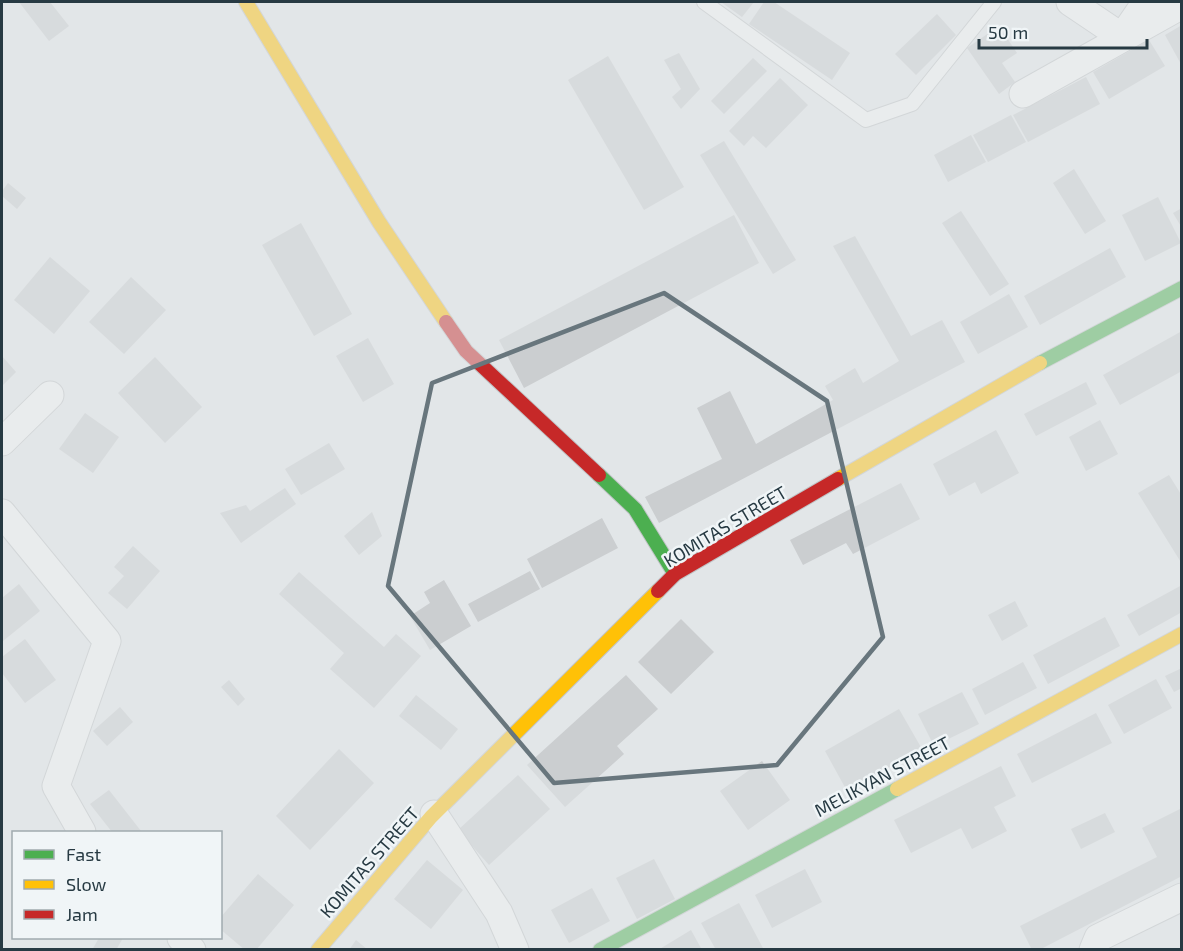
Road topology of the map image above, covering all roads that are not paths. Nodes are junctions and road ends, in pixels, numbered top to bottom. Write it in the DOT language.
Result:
graph roads {
  1 [pos="246,2"];
  2 [pos="705,2"];
  3 [pos="994,2"];
  4 [pos="1070,2"];
  5 [pos="1146,2"];
  6 [pos="1182,5"];
  7 [pos="1122,37"];
  8 [pos="1023,94"];
  9 [pos="1182,288"];
  10 [pos="50,395"];
  11 [pos="2,442"];
  12 [pos="2,513"];
  13 [pos="675,574"];
  14 [pos="1182,634"];
  15 [pos="434,814"];
  16 [pos="81,831"];
  17 [pos="1182,897"];
  18 [pos="318,950"];
  19 [pos="515,950"];
  20 [pos="600,950"];
  21 [pos="1093,950"];
  1 -- 13 [label="street"];
  2 -- 3 [label="lane"];
  4 -- 7 [label="street"];
  5 -- 7 [label="street"];
  6 -- 7 [label="street"];
  7 -- 8 [label="street"];
  9 -- 13 [label="street, KOMITAS STREET"];
  10 -- 11 [label="street"];
  12 -- 16 [label="street"];
  13 -- 15 [label="street, KOMITAS STREET"];
  14 -- 20 [label="street, MELIKYAN STREET"];
  15 -- 18 [label="street, KOMITAS STREET"];
  15 -- 19 [label="street"];
  17 -- 21 [label="street"];
}
